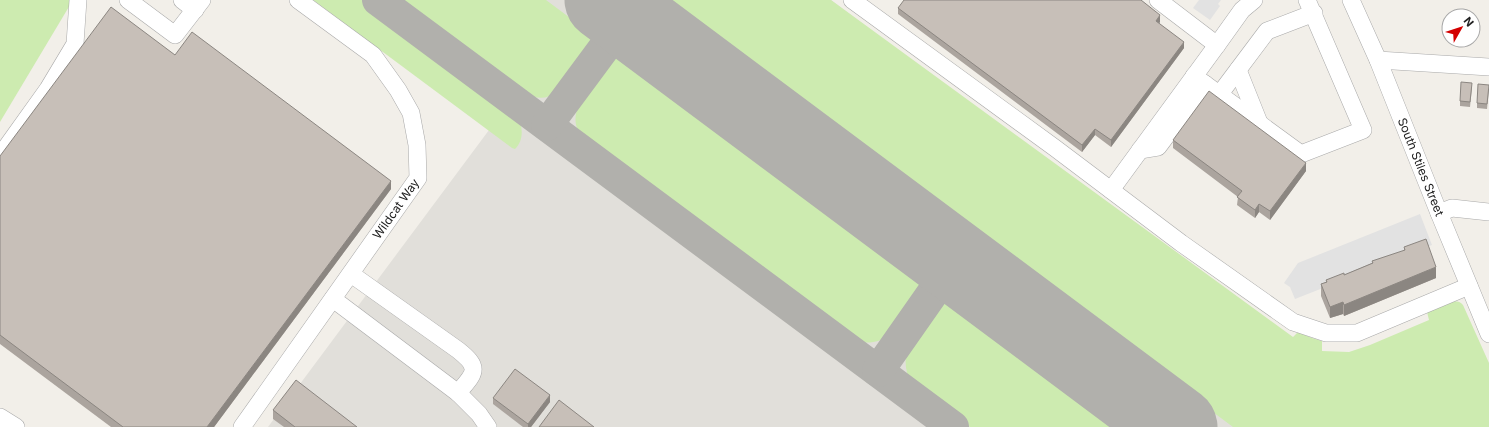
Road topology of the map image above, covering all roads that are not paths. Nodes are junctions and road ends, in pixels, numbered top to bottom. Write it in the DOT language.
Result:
graph roads {
  1 [pos="78,0"];
  2 [pos="128,0"];
  3 [pos="298,0"];
  4 [pos="852,0"];
  5 [pos="1158,0"];
  6 [pos="1254,0"];
  7 [pos="1351,0"];
  8 [pos="193,3"];
  9 [pos="1311,6"];
  10 [pos="1217,45"];
  11 [pos="1378,60"];
  12 [pos="1489,67"];
  13 [pos="1238,70"];
  14 [pos="1200,80"];
  15 [pos="1219,95"];
  16 [pos="1260,125"];
  17 [pos="1140,150"];
  18 [pos="0,156"];
  19 [pos="1110,190"];
  20 [pos="1489,212"];
  21 [pos="1439,213"];
  22 [pos="351,274"];
  23 [pos="1469,286"];
  24 [pos="333,299"];
  25 [pos="1489,334"];
  26 [pos="458,393"];
  27 [pos="0,417"];
  28 [pos="16,427"];
  29 [pos="242,427"];
  30 [pos="488,427"];
  1 -- 18 [label="street"];
  2 -- 8 [label="street"];
  3 -- 22 [label="street, Wildcat Way"];
  4 -- 19 [label="street"];
  5 -- 10 [label="street"];
  6 -- 10 [label="street"];
  7 -- 11 [label="street, South Stiles Street"];
  9 -- 13 [label="street"];
  9 -- 16 [label="street"];
  10 -- 14 [label="street"];
  11 -- 12 [label="street"];
  11 -- 21 [label="street, South Stiles Street"];
  13 -- 15 [label="street"];
  13 -- 16 [label="street"];
  14 -- 15 [label="street"];
  14 -- 17 [label="street"];
  14 -- 17 [label="street"];
  15 -- 16 [label="street"];
  17 -- 19 [label="street"];
  19 -- 23 [label="street"];
  20 -- 21 [label="street"];
  21 -- 23 [label="street, South Stiles Street"];
  22 -- 24 [label="street, Wildcat Way"];
  22 -- 26 [label="street"];
  23 -- 25 [label="street, South Stiles Street"];
  24 -- 26 [label="street"];
  24 -- 29 [label="street, Wildcat Way"];
  26 -- 30 [label="street"];
  27 -- 28 [label="street"];
}
